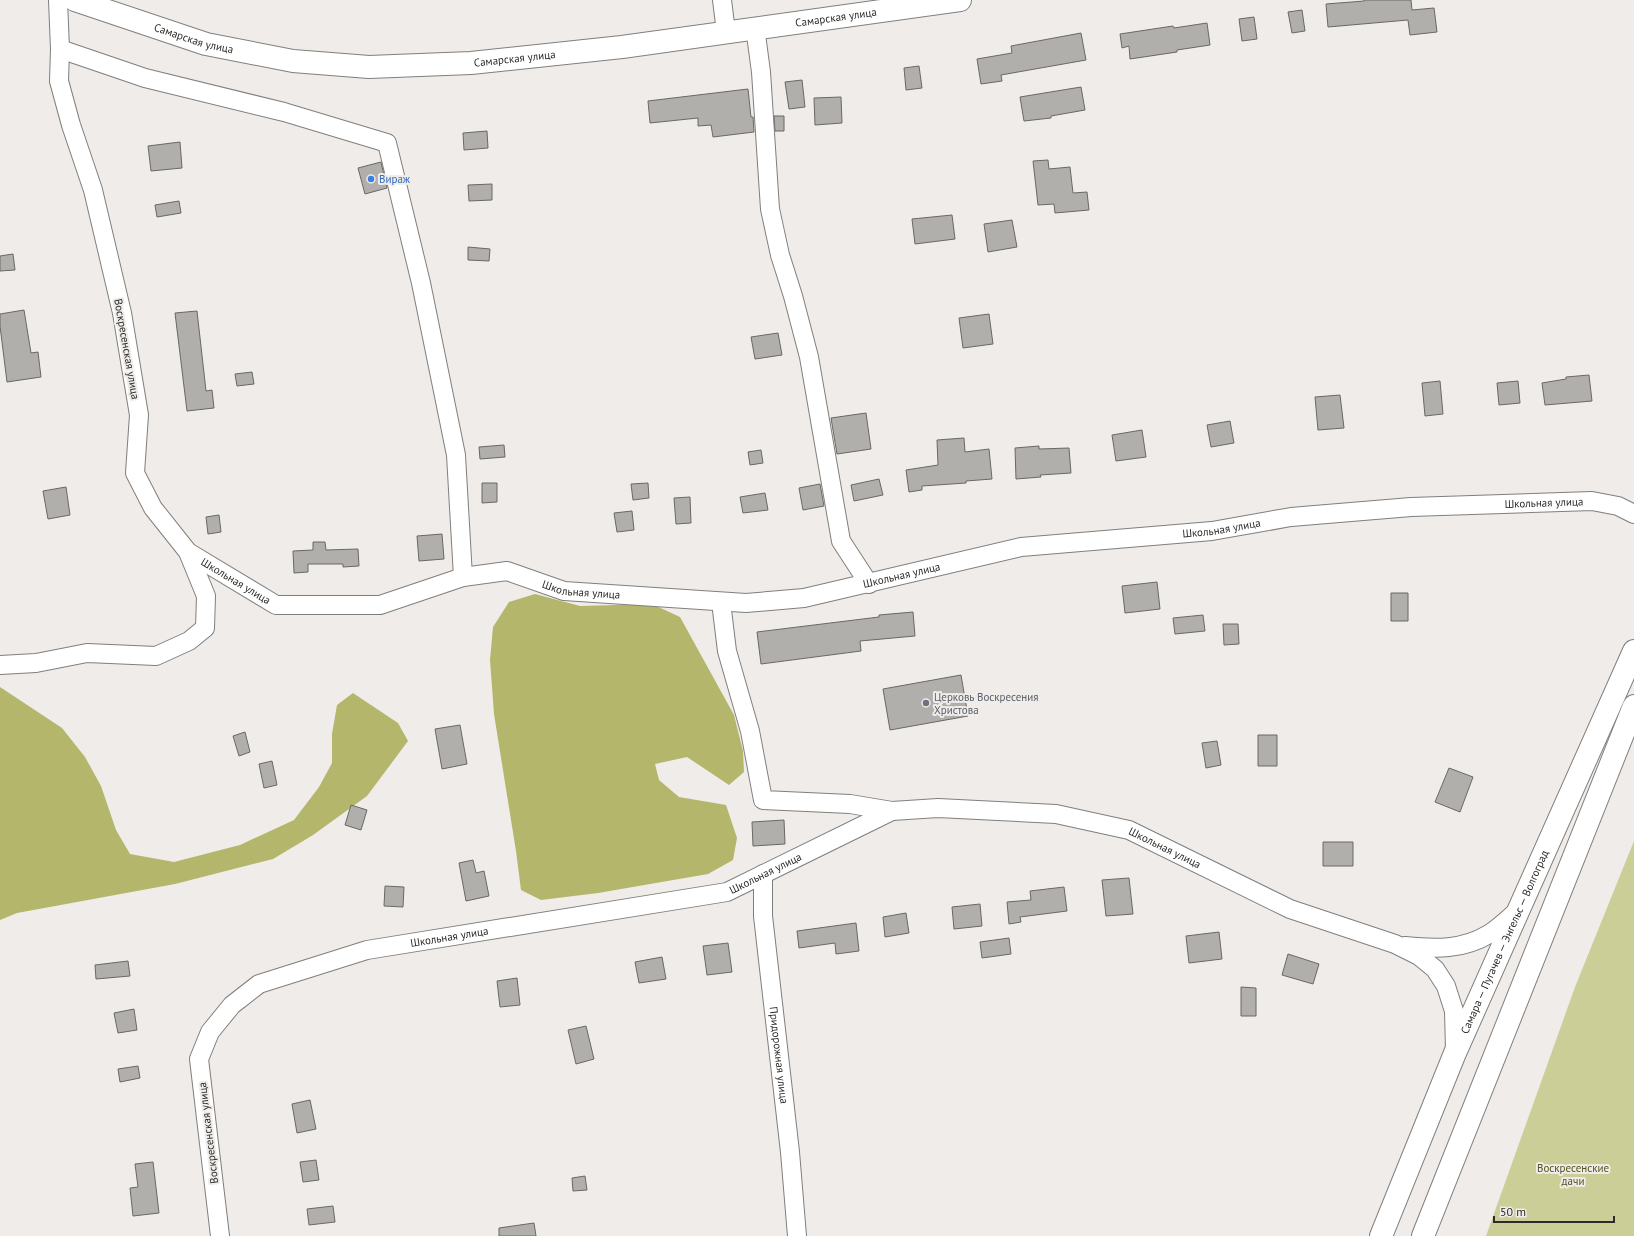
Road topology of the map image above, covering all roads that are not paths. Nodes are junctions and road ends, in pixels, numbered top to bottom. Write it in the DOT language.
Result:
graph roads {
  1 [pos="58,0"];
  2 [pos="75,0"];
  3 [pos="722,0"];
  4 [pos="960,0"];
  5 [pos="755,27"];
  6 [pos="726,32"];
  7 [pos="60,49"];
  8 [pos="1634,514"];
  9 [pos="188,552"];
  10 [pos="463,577"];
  11 [pos="869,584"];
  12 [pos="721,602"];
  13 [pos="1634,651"];
  14 [pos="0,665"];
  15 [pos="1634,706"];
  16 [pos="892,811"];
  17 [pos="763,874"];
  18 [pos="1519,909"];
  19 [pos="1395,944"];
  20 [pos="210,1032"];
  21 [pos="1455,1053"];
  22 [pos="220,1236"];
  23 [pos="797,1236"];
  24 [pos="1381,1236"];
  25 [pos="1423,1236"];
  1 -- 7 [label="street, Воскресенская улица"];
  2 -- 6 [label="main road, Самарская улица"];
  3 -- 6 [label="street"];
  4 -- 5 [label="main road, Самарская улица"];
  5 -- 6 [label="main road, Самарская улица"];
  5 -- 11 [label="street"];
  7 -- 9 [label="street, Воскресенская улица"];
  7 -- 10 [label="street"];
  8 -- 11 [label="street, Школьная улица"];
  9 -- 10 [label="street, Школьная улица"];
  9 -- 14 [label="street, Воскресенская улица"];
  10 -- 12 [label="street, Школьная улица"];
  11 -- 12 [label="street, Школьная улица"];
  12 -- 16 [label="street"];
  13 -- 18 [label="main road, Самара — Пугачев — Энгельс — Волгоград"];
  15 -- 25 [label="main road"];
  16 -- 17 [label="street, Школьная улица"];
  16 -- 19 [label="street, Школьная улица"];
  17 -- 20 [label="street, Школьная улица"];
  17 -- 23 [label="street, Придорожная улица"];
  18 -- 19 [label="street"];
  18 -- 21 [label="main road, Самара — Пугачев — Энгельс — Волгоград"];
  19 -- 21 [label="street, Школьная улица"];
  20 -- 22 [label="street, Воскресенская улица"];
  21 -- 24 [label="main road, Самара — Пугачев — Энгельс — Волгоград"];
}
